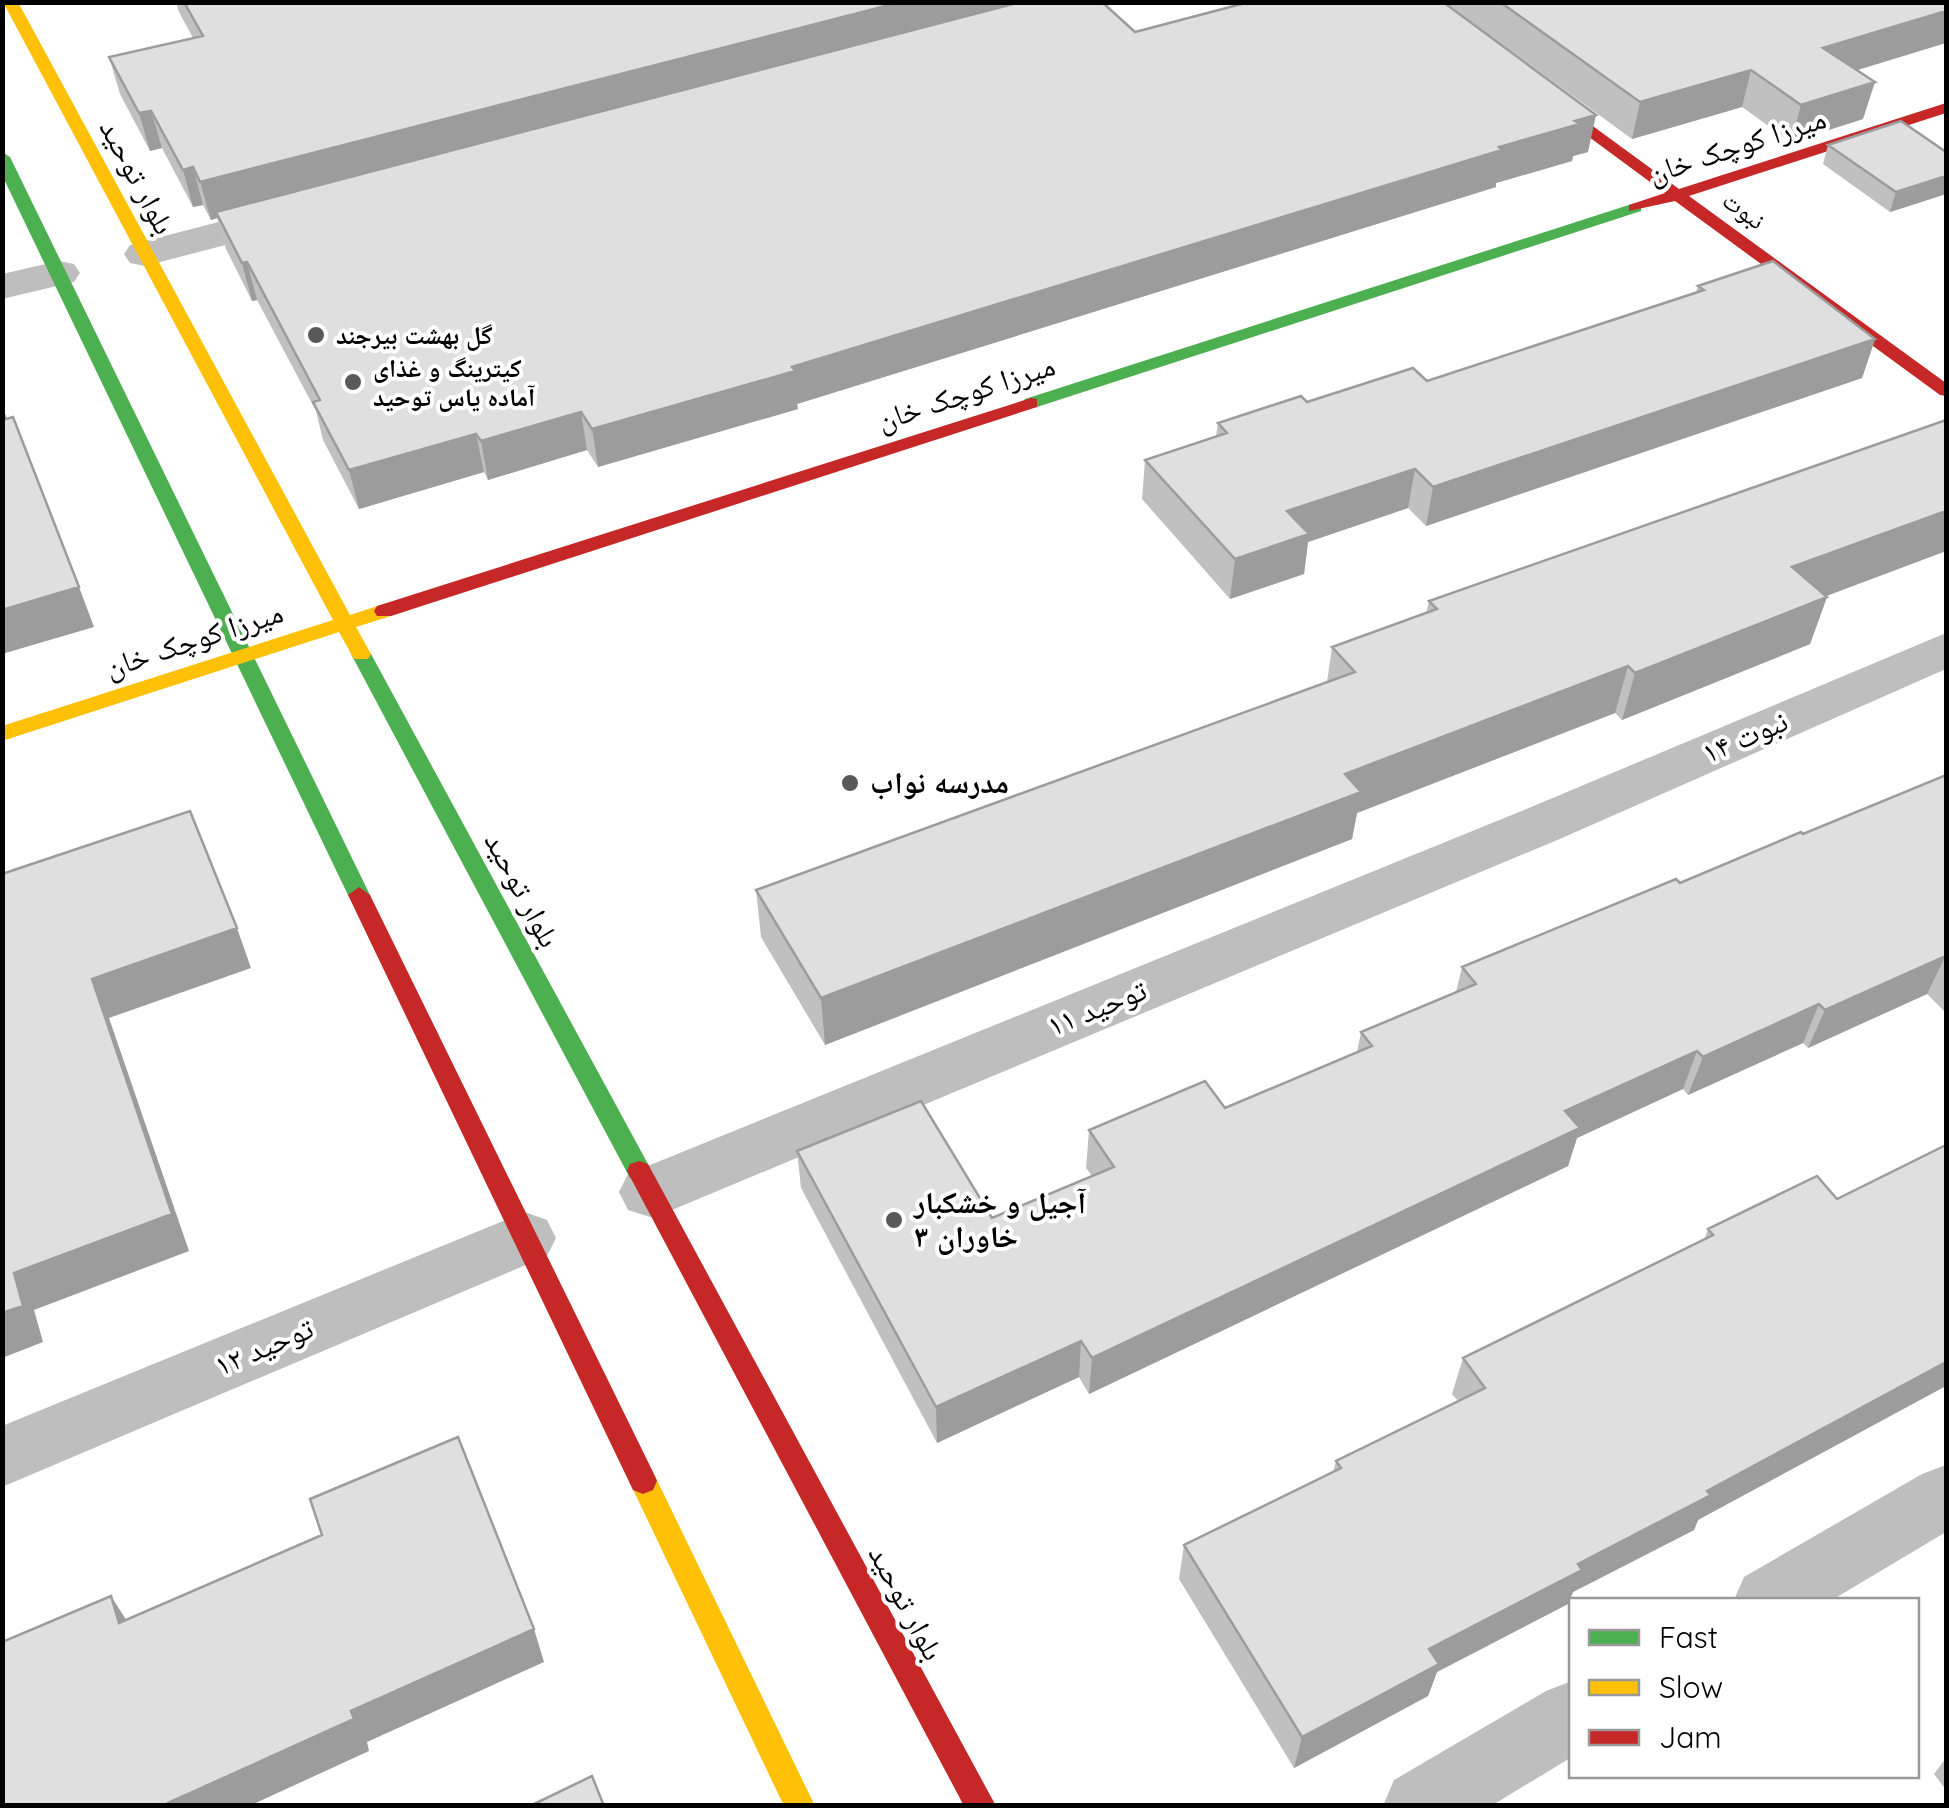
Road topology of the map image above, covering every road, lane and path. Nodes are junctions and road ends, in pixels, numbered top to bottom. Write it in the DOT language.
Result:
graph roads {
  1 [pos="1413,2"];
  2 [pos="15,4"];
  3 [pos="1946,108"];
  4 [pos="2,157"];
  5 [pos="1679,196"];
  6 [pos="337,203"];
  7 [pos="145,254"];
  8 [pos="59,272"];
  9 [pos="2,287"];
  10 [pos="1946,391"];
  11 [pos="344,623"];
  12 [pos="1946,650"];
  13 [pos="244,655"];
  14 [pos="2,734"];
  15 [pos="1543,824"];
  16 [pos="650,1192"];
  17 [pos="525,1238"];
  18 [pos="2,1457"];
  19 [pos="1946,1496"];
  20 [pos="1772,1598"];
  21 [pos="1569,1718"];
  22 [pos="800,1806"];
  23 [pos="980,1806"];
  24 [pos="1420,1806"];
  1 -- 5 [label="street, نبوت"];
  2 -- 7 [label="street, بلوار توحید"];
  3 -- 5 [label="street, میرزا کوچک خان"];
  4 -- 8 [label="street"];
  5 -- 10 [label="street, نبوت"];
  5 -- 11 [label="street, میرزا کوچک خان"];
  6 -- 7 [label="street"];
  7 -- 11 [label="street, بلوار توحید"];
  8 -- 9 [label="street"];
  8 -- 13 [label="street"];
  11 -- 13 [label="street, میرزا کوچک خان"];
  11 -- 16 [label="street, بلوار توحید"];
  12 -- 15 [label="street, نبوت ۱۴"];
  13 -- 14 [label="street, میرزا کوچک خان"];
  13 -- 17 [label="street"];
  15 -- 16 [label="street, توحید ۱۱"];
  16 -- 23 [label="street, بلوار توحید"];
  17 -- 18 [label="street, توحید ۱۲"];
  17 -- 22 [label="street"];
  19 -- 20 [label="street"];
  21 -- 24 [label="street"];
}
